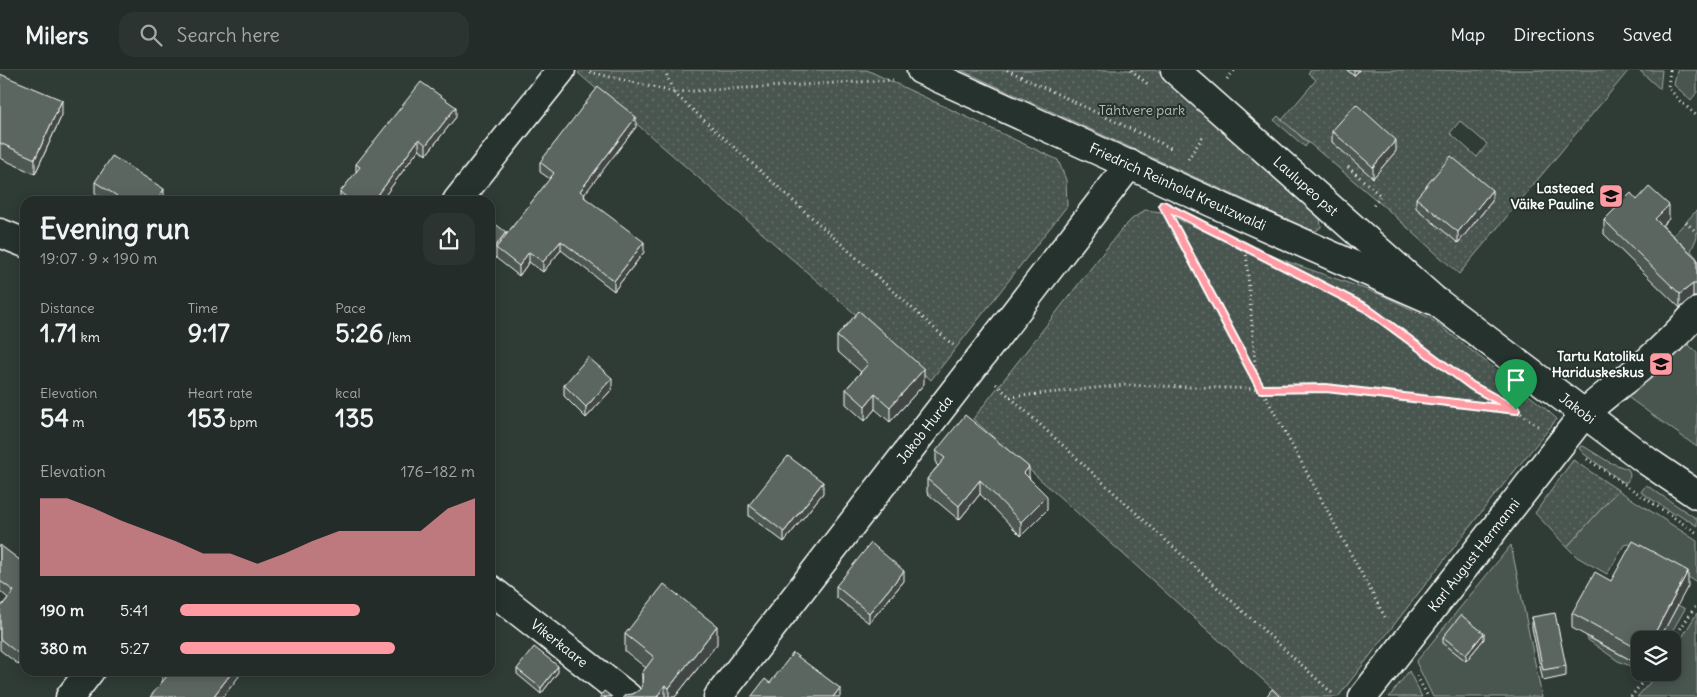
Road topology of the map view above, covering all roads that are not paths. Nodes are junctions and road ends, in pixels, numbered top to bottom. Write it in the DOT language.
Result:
graph roads {
  1 [pos="560,70"];
  2 [pos="1175,70"];
  3 [pos="929,74"];
  4 [pos="1130,164"];
  5 [pos="461,196"];
  6 [pos="0,233"];
  7 [pos="20,241"];
  8 [pos="1437,302"];
  9 [pos="1697,312"];
  10 [pos="1584,414"];
  11 [pos="1697,495"];
  12 [pos="495,593"];
  13 [pos="86,676"];
  14 [pos="70,697"];
  15 [pos="628,697"];
  16 [pos="718,697"];
  17 [pos="1364,697"];
  1 -- 5 [label="street"];
  2 -- 8 [label="street, Laulupeo pst"];
  3 -- 4 [label="street, Friedrich Reinhold Kreutzwaldi"];
  4 -- 8 [label="street, Friedrich Reinhold Kreutzwaldi"];
  4 -- 16 [label="street, Jakob Hurda"];
  6 -- 7 [label="street"];
  8 -- 10 [label="street, Jakobi"];
  9 -- 10 [label="street, Karl August Hermanni"];
  10 -- 11 [label="street, Jakobi"];
  10 -- 17 [label="street, Karl August Hermanni"];
  12 -- 15 [label="street, Vikerkaare"];
  13 -- 14 [label="street"];
}
